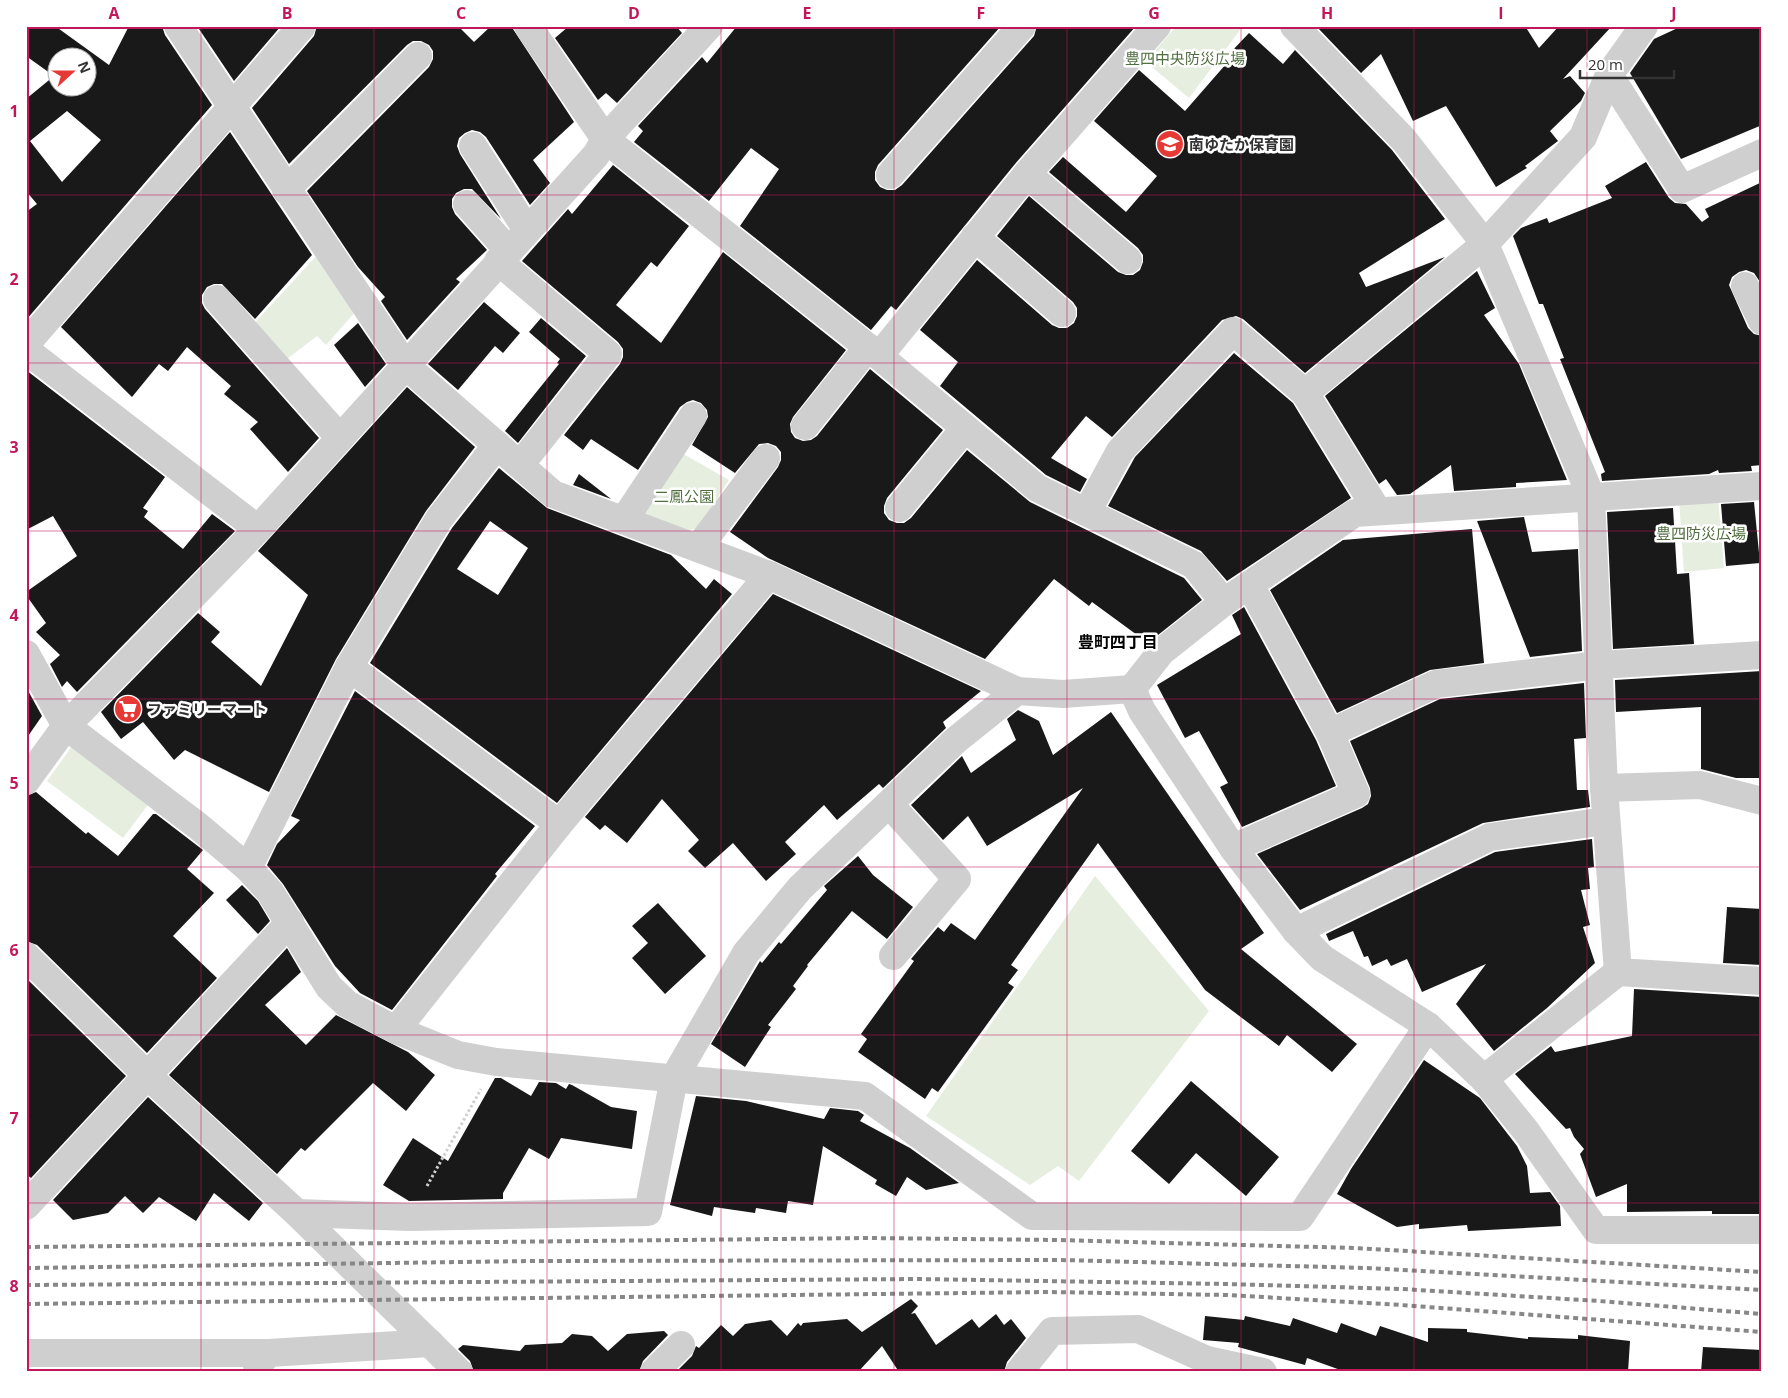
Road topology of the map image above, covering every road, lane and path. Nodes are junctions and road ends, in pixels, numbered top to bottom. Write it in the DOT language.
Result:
graph roads {
  1 [pos="178,26"];
  2 [pos="302,26"];
  3 [pos="528,26"];
  4 [pos="1022,26"];
  5 [pos="1157,26"];
  6 [pos="1294,26"];
  7 [pos="1644,26"];
  8 [pos="697,31"];
  9 [pos="418,56"];
  10 [pos="1609,75"];
  11 [pos="232,108"];
  12 [pos="606,139"];
  13 [pos="473,146"];
  14 [pos="1762,153"];
  15 [pos="1027,174"];
  16 [pos="890,175"];
  17 [pos="286,190"];
  18 [pos="467,204"];
  19 [pos="527,230"];
  20 [pos="975,236"];
  21 [pos="1485,244"];
  22 [pos="503,256"];
  23 [pos="1128,260"];
  24 [pos="1745,286"];
  25 [pos="217,299"];
  26 [pos="1062,313"];
  27 [pos="1762,321"];
  28 [pos="26,344"];
  29 [pos="26,350"];
  30 [pos="873,351"];
  31 [pos="405,365"];
  32 [pos="1305,393"];
  33 [pos="694,416"];
  34 [pos="805,426"];
  35 [pos="965,428"];
  36 [pos="340,438"];
  37 [pos="497,445"];
  38 [pos="766,458"];
  39 [pos="520,464"];
  40 [pos="1762,486"];
  41 [pos="1591,498"];
  42 [pos="899,508"];
  43 [pos="1377,510"];
  44 [pos="1087,512"];
  45 [pos="624,520"];
  46 [pos="258,529"];
  47 [pos="698,548"];
  48 [pos="769,574"];
  49 [pos="1250,584"];
  50 [pos="1224,602"];
  51 [pos="26,654"];
  52 [pos="1762,655"];
  53 [pos="1600,665"];
  54 [pos="350,667"];
  55 [pos="1017,687"];
  56 [pos="1132,688"];
  57 [pos="66,726"];
  58 [pos="1330,732"];
  59 [pos="26,781"];
  60 [pos="1604,788"];
  61 [pos="1762,801"];
  62 [pos="889,804"];
  63 [pos="1606,821"];
  64 [pos="558,824"];
  65 [pos="1233,848"];
  66 [pos="248,868"];
  67 [pos="290,922"];
  68 [pos="1296,931"];
  69 [pos="26,956"];
  70 [pos="893,956"];
  71 [pos="1618,972"];
  72 [pos="1762,980"];
  73 [pos="1428,1026"];
  74 [pos="396,1030"];
  75 [pos="496,1062"];
  76 [pos="149,1077"];
  77 [pos="674,1078"];
  78 [pos="1484,1079"];
  79 [pos="26,1206"];
  80 [pos="297,1214"];
  81 [pos="410,1217"];
  82 [pos="1762,1230"];
  83 [pos="430,1343"];
  84 [pos="681,1345"];
  85 [pos="26,1353"];
  86 [pos="260,1362"];
  87 [pos="458,1372"];
  88 [pos="654,1372"];
  89 [pos="1020,1372"];
  90 [pos="1263,1372"];
  1 -- 11 [label="street"];
  2 -- 11 [label="street"];
  3 -- 12 [label="street"];
  4 -- 16 [label="street"];
  5 -- 15 [label="street"];
  6 -- 21 [label="street"];
  7 -- 10 [label="street"];
  8 -- 12 [label="street"];
  9 -- 17 [label="street"];
  10 -- 14 [label="street"];
  10 -- 21 [label="street"];
  11 -- 17 [label="street"];
  11 -- 28 [label="street"];
  12 -- 19 [label="street"];
  12 -- 30 [label="street"];
  13 -- 19 [label="street"];
  15 -- 20 [label="street"];
  15 -- 23 [label="street"];
  17 -- 31 [label="street"];
  18 -- 22 [label="street"];
  19 -- 22 [label="street"];
  20 -- 26 [label="street"];
  20 -- 30 [label="street"];
  21 -- 32 [label="street"];
  21 -- 41 [label="street"];
  22 -- 31 [label="street"];
  22 -- 39 [label="street"];
  24 -- 27 [label="street"];
  25 -- 36 [label="street"];
  29 -- 46 [label="street"];
  30 -- 34 [label="street"];
  30 -- 35 [label="street"];
  31 -- 36 [label="street"];
  31 -- 37 [label="street"];
  32 -- 43 [label="street"];
  32 -- 44 [label="street"];
  33 -- 45 [label="street"];
  35 -- 42 [label="street"];
  35 -- 44 [label="street"];
  36 -- 46 [label="street"];
  37 -- 39 [label="street"];
  37 -- 54 [label="street"];
  38 -- 47 [label="street"];
  39 -- 45 [label="street"];
  40 -- 41 [label="street"];
  41 -- 43 [label="street"];
  41 -- 53 [label="street"];
  43 -- 49 [label="street"];
  44 -- 50 [label="street"];
  45 -- 47 [label="street"];
  46 -- 57 [label="street"];
  47 -- 48 [label="street"];
  48 -- 55 [label="street"];
  48 -- 64 [label="street"];
  49 -- 50 [label="street"];
  49 -- 58 [label="street"];
  50 -- 56 [label="street"];
  51 -- 57 [label="street"];
  52 -- 53 [label="street"];
  53 -- 58 [label="street"];
  53 -- 60 [label="street"];
  54 -- 64 [label="street"];
  54 -- 66 [label="street"];
  55 -- 56 [label="street"];
  55 -- 62 [label="street"];
  56 -- 65 [label="street"];
  57 -- 59 [label="street"];
  57 -- 66 [label="street"];
  58 -- 65 [label="street"];
  60 -- 61 [label="street"];
  60 -- 63 [label="street"];
  62 -- 70 [label="street"];
  62 -- 77 [label="street"];
  63 -- 68 [label="street"];
  63 -- 71 [label="street"];
  64 -- 74 [label="street"];
  65 -- 68 [label="street"];
  66 -- 67 [label="street"];
  67 -- 74 [label="street"];
  67 -- 76 [label="street"];
  68 -- 73 [label="street"];
  69 -- 76 [label="street"];
  71 -- 72 [label="street"];
  71 -- 78 [label="street"];
  73 -- 77 [label="street"];
  73 -- 78 [label="street"];
  74 -- 75 [label="street"];
  75 -- 77 [label="street"];
  75 -- 81 [label="path"];
  76 -- 79 [label="street"];
  76 -- 80 [label="street"];
  77 -- 81 [label="street"];
  78 -- 82 [label="street"];
  80 -- 81 [label="street"];
  80 -- 83 [label="street"];
  83 -- 86 [label="street"];
  83 -- 87 [label="street"];
  84 -- 88 [label="street"];
  85 -- 86 [label="street"];
  89 -- 90 [label="street"];
}
